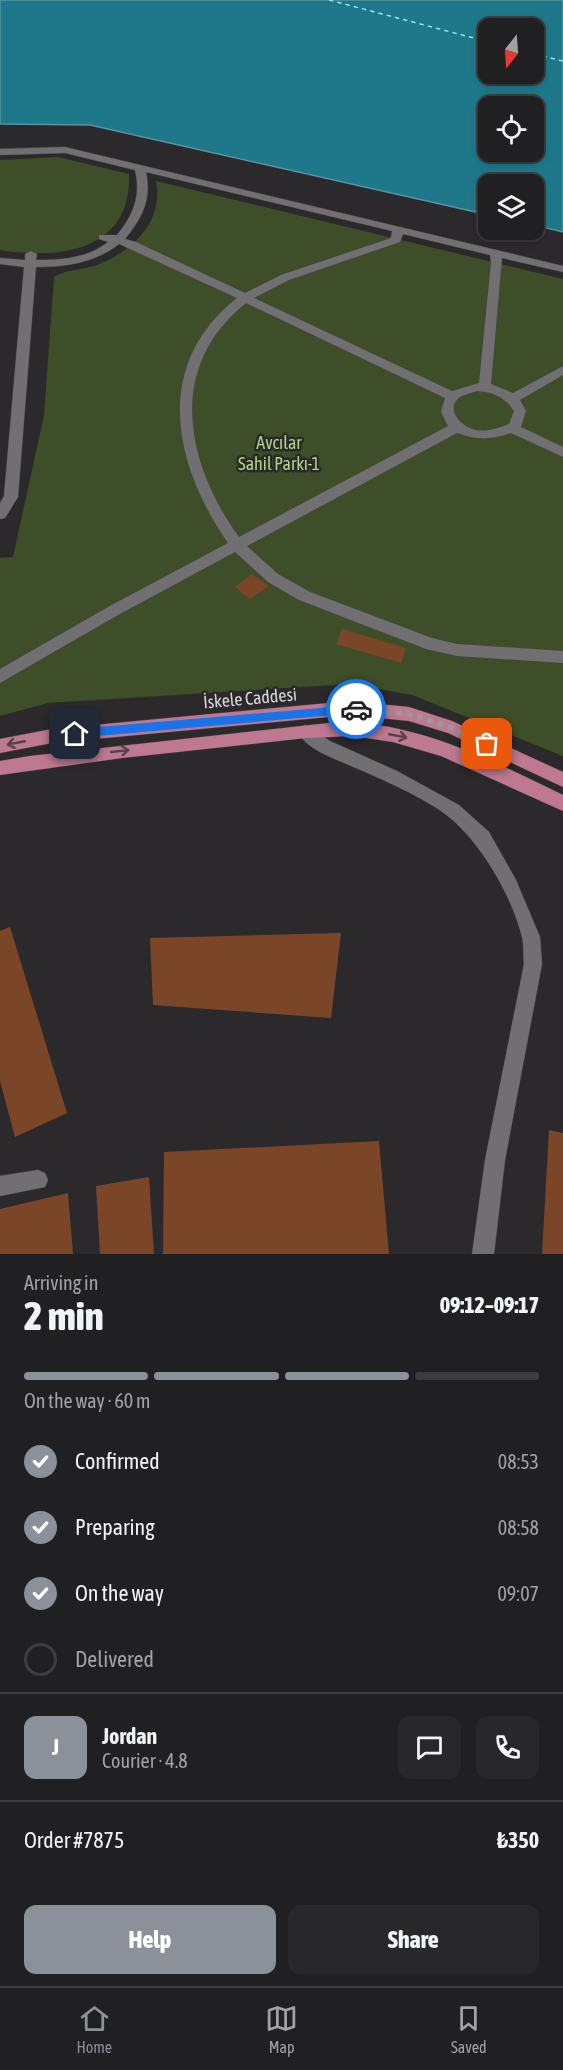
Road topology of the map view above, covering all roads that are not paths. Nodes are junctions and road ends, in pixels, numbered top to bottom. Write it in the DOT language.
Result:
graph roads {
  1 [pos="0,152"];
  2 [pos="103,160"];
  3 [pos="93,166"];
  4 [pos="140,169"];
  5 [pos="398,230"];
  6 [pos="103,237"];
  7 [pos="119,239"];
  8 [pos="495,253"];
  9 [pos="32,259"];
  10 [pos="0,261"];
  11 [pos="563,269"];
  12 [pos="248,297"];
  13 [pos="563,370"];
  14 [pos="484,387"];
  15 [pos="452,396"];
  16 [pos="512,399"];
  17 [pos="457,426"];
  18 [pos="512,429"];
  19 [pos="563,452"];
  20 [pos="0,514"];
  21 [pos="237,544"];
  22 [pos="563,657"];
  23 [pos="0,677"];
  24 [pos="303,713"];
  25 [pos="306,732"];
  26 [pos="0,746"];
  27 [pos="0,768"];
  28 [pos="563,780"];
  29 [pos="563,803"];
  30 [pos="38,1179"];
  31 [pos="0,1186"];
  32 [pos="483,1254"];
  1 -- 2 [label="street"];
  2 -- 3 [label="street"];
  2 -- 4 [label="street"];
  4 -- 5 [label="street"];
  4 -- 7 [label="street"];
  5 -- 8 [label="street"];
  5 -- 12 [label="street"];
  6 -- 7 [label="street"];
  7 -- 9 [label="street"];
  7 -- 12 [label="street"];
  8 -- 11 [label="street"];
  8 -- 14 [label="street"];
  9 -- 10 [label="street"];
  9 -- 20 [label="street"];
  12 -- 15 [label="street"];
  12 -- 21 [label="street"];
  13 -- 16 [label="street"];
  14 -- 15 [label="street"];
  14 -- 16 [label="street"];
  15 -- 17 [label="street"];
  16 -- 18 [label="street"];
  17 -- 18 [label="street"];
  17 -- 21 [label="street"];
  18 -- 19 [label="street"];
  21 -- 22 [label="street"];
  21 -- 23 [label="street"];
  24 -- 25 [label="main road"];
  24 -- 26 [label="main road, İskele Caddesi, one-way"];
  24 -- 28 [label="main road, İskele Caddesi"];
  27 -- 25 [label="main road, one-way"];
  25 -- 29 [label="main road, one-way"];
  25 -- 32 [label="street"];
  30 -- 31 [label="street"];
}
